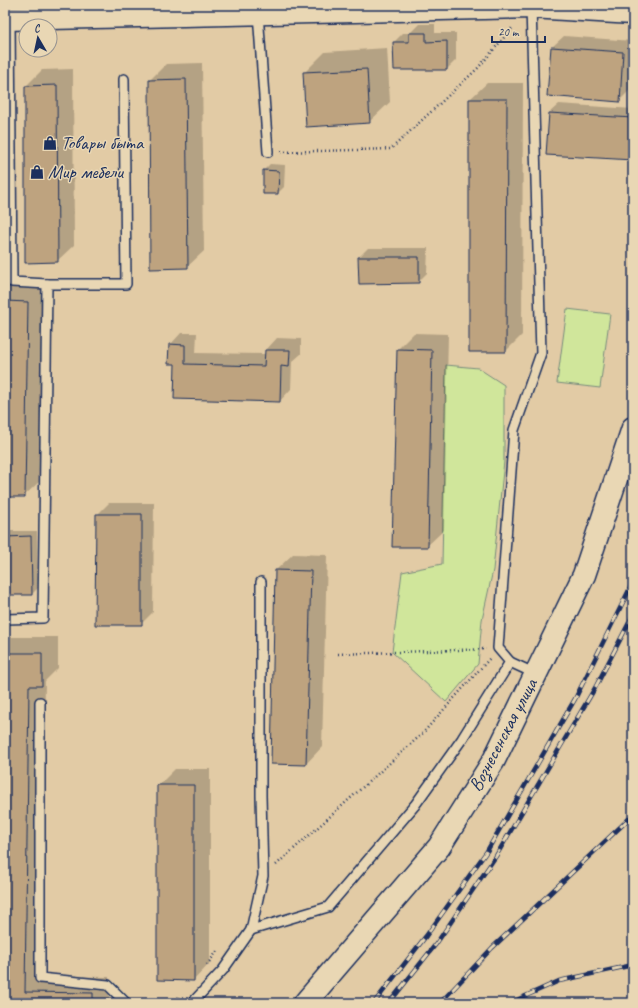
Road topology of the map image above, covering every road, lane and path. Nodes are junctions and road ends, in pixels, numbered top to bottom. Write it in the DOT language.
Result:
graph roads {
  1 [pos="531,7"];
  2 [pos="258,12"];
  3 [pos="633,13"];
  4 [pos="7,19"];
  5 [pos="124,79"];
  6 [pos="268,152"];
  7 [pos="47,284"];
  8 [pos="633,428"];
  9 [pos="261,582"];
  10 [pos="5,618"];
  11 [pos="498,648"];
  12 [pos="338,654"];
  13 [pos="510,662"];
  14 [pos="536,674"];
  15 [pos="40,702"];
  16 [pos="263,876"];
  17 [pos="251,930"];
  18 [pos="221,947"];
  19 [pos="203,970"];
  20 [pos="183,993"];
  21 [pos="126,1003"];
  22 [pos="172,1003"];
  23 [pos="192,1003"];
  24 [pos="306,1003"];
  1 -- 2 [label="main road"];
  1 -- 3 [label="main road"];
  1 -- 6 [label="path"];
  1 -- 11 [label="lane"];
  2 -- 4 [label="main road"];
  2 -- 6 [label="lane"];
  4 -- 7 [label="lane"];
  5 -- 7 [label="lane"];
  7 -- 10 [label="lane"];
  8 -- 14 [label="main road, Вознесенская улица"];
  9 -- 16 [label="lane"];
  11 -- 12 [label="path"];
  11 -- 13 [label="lane"];
  11 -- 16 [label="path"];
  13 -- 14 [label="lane"];
  13 -- 17 [label="lane"];
  14 -- 24 [label="main road, Вознесенская улица"];
  15 -- 21 [label="lane"];
  16 -- 17 [label="lane"];
  17 -- 23 [label="lane"];
  18 -- 19 [label="path"];
  20 -- 22 [label="path"];
}
